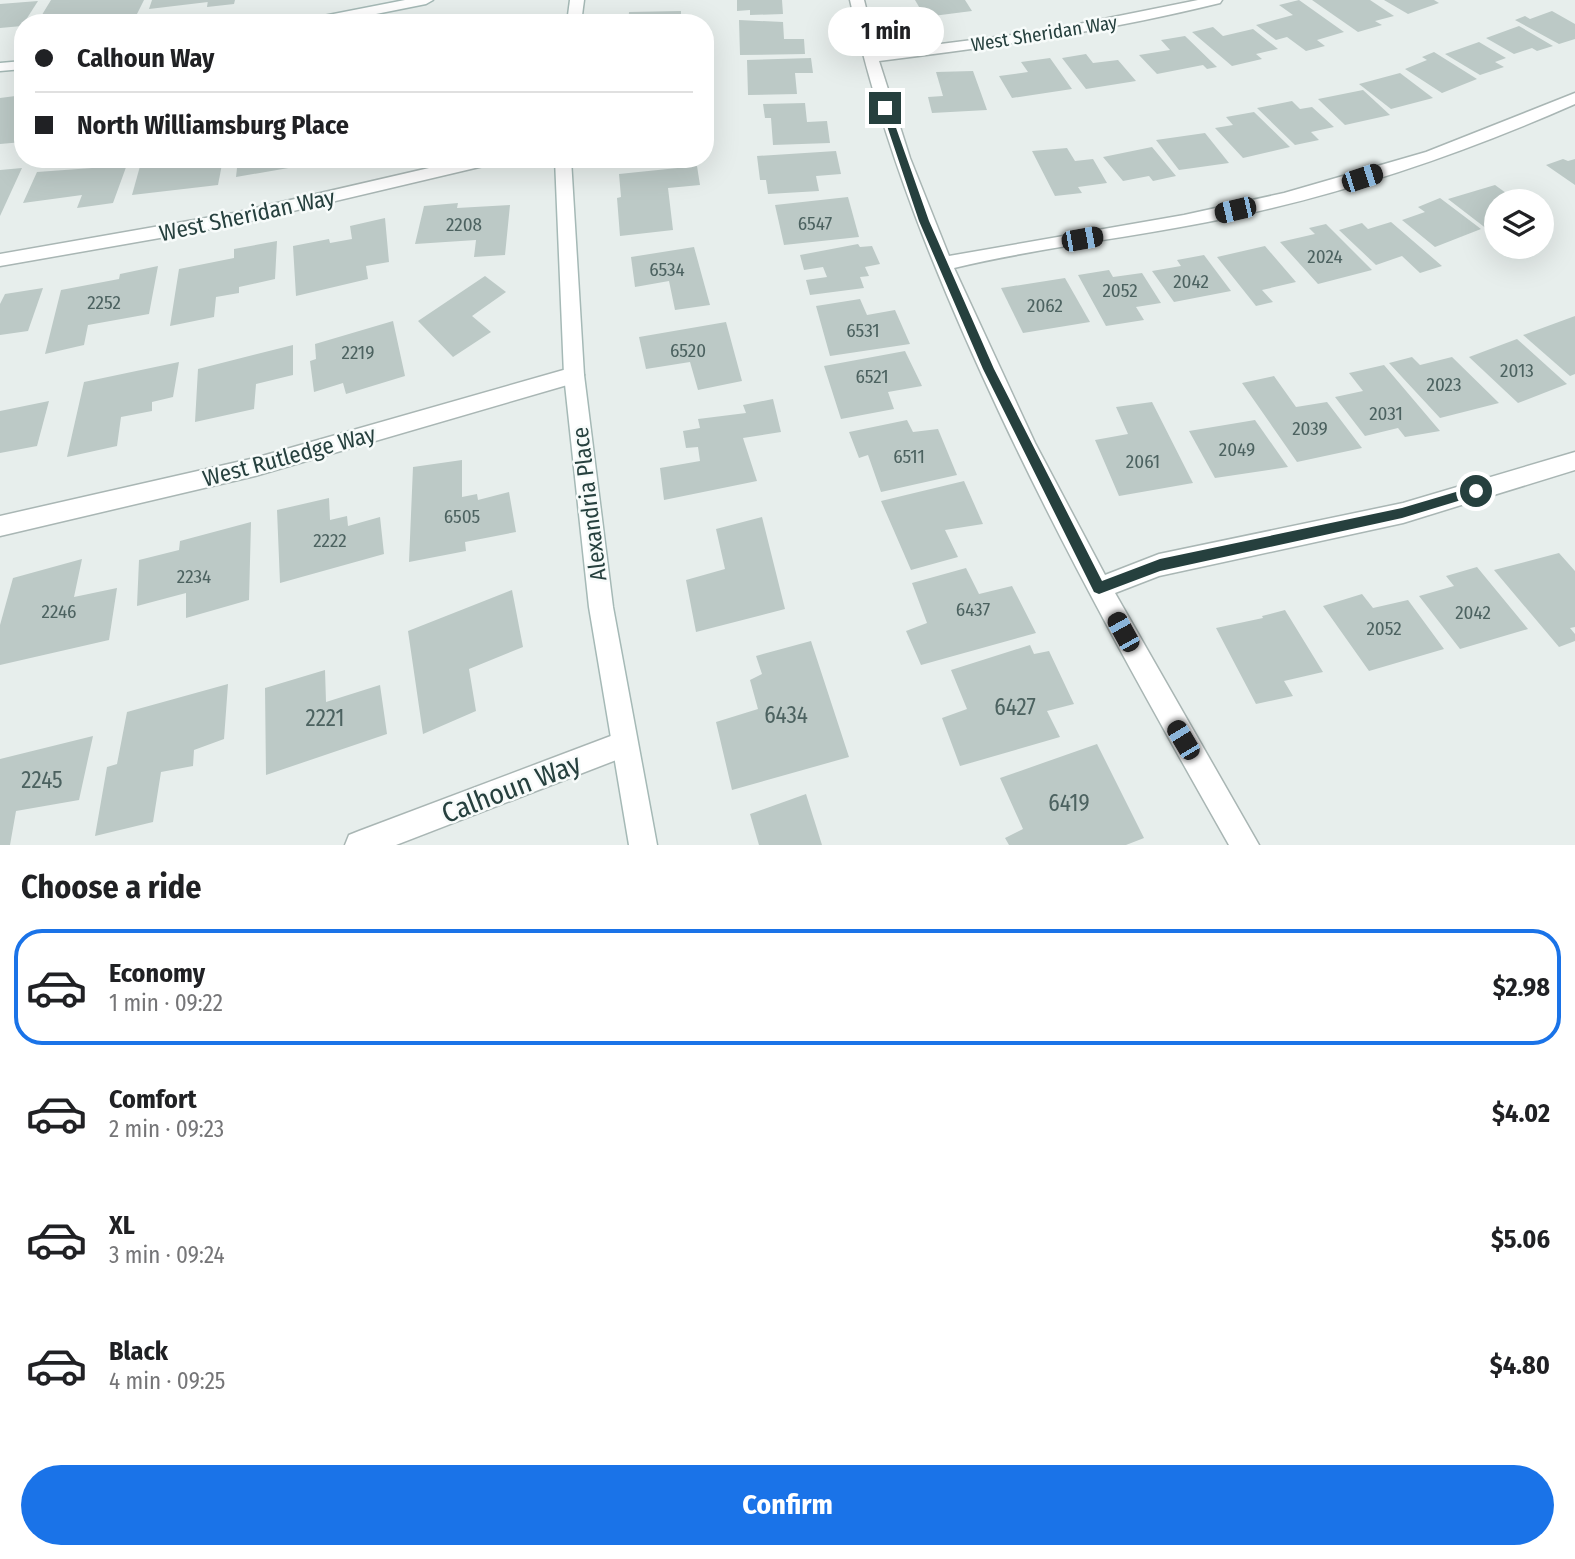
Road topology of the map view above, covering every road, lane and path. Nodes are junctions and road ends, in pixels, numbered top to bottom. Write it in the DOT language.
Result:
graph roads {
  1 [pos="426,0"];
  2 [pos="857,0"];
  3 [pos="1215,0"];
  4 [pos="354,14"];
  5 [pos="871,57"];
  6 [pos="1575,98"];
  7 [pos="453,168"];
  8 [pos="563,168"];
  9 [pos="0,260"];
  10 [pos="943,264"];
  11 [pos="574,375"];
  12 [pos="1575,461"];
  13 [pos="0,526"];
  14 [pos="1099,588"];
  15 [pos="624,744"];
  16 [pos="359,845"];
  17 [pos="643,845"];
  18 [pos="1245,845"];
  1 -- 4 [label="street"];
  2 -- 5 [label="street"];
  3 -- 5 [label="street, West Sheridan Way"];
  5 -- 10 [label="street"];
  6 -- 10 [label="street"];
  7 -- 9 [label="street, West Sheridan Way"];
  8 -- 11 [label="street, Alexandria Place"];
  10 -- 14 [label="street"];
  11 -- 13 [label="street, West Rutledge Way"];
  11 -- 15 [label="street, Alexandria Place"];
  12 -- 14 [label="street"];
  14 -- 18 [label="street"];
  15 -- 16 [label="street, Calhoun Way"];
  15 -- 17 [label="street, Alexandria Place"];
}
